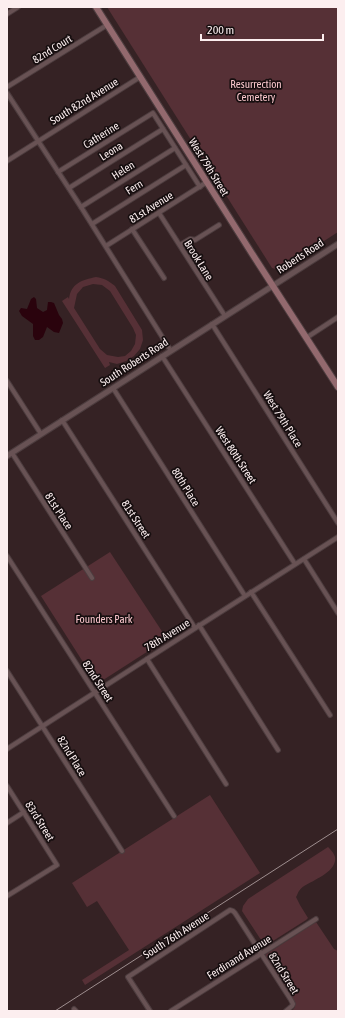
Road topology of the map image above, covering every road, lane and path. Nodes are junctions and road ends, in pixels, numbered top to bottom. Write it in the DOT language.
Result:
graph roads {
  1 [pos="18,7"];
  2 [pos="96,7"];
  3 [pos="7,14"];
  4 [pos="107,25"];
  5 [pos="140,77"];
  6 [pos="7,88"];
  7 [pos="7,93"];
  8 [pos="163,129"];
  9 [pos="38,141"];
  10 [pos="175,148"];
  11 [pos="7,161"];
  12 [pos="186,165"];
  13 [pos="58,172"];
  14 [pos="207,182"];
  15 [pos="200,187"];
  16 [pos="69,188"];
  17 [pos="82,207"];
  18 [pos="159,212"];
  19 [pos="92,224"];
  20 [pos="219,225"];
  21 [pos="132,229"];
  22 [pos="338,244"];
  23 [pos="180,245"];
  24 [pos="106,246"];
  25 [pos="164,278"];
  26 [pos="272,286"];
  27 [pos="225,316"];
  28 [pos="338,317"];
  29 [pos="212,324"];
  30 [pos="306,338"];
  31 [pos="171,351"];
  32 [pos="162,356"];
  33 [pos="7,381"];
  34 [pos="338,387"];
  35 [pos="113,388"];
  36 [pos="62,420"];
  37 [pos="41,434"];
  38 [pos="9,454"];
  39 [pos="338,523"];
  40 [pos="338,537"];
  41 [pos="7,556"];
  42 [pos="304,559"];
  43 [pos="295,564"];
  44 [pos="92,578"];
  45 [pos="251,592"];
  46 [pos="245,596"];
  47 [pos="338,613"];
  48 [pos="197,627"];
  49 [pos="147,659"];
  50 [pos="7,671"];
  51 [pos="95,693"];
  52 [pos="330,715"];
  53 [pos="42,726"];
  54 [pos="7,749"];
  55 [pos="278,750"];
  56 [pos="226,784"];
  57 [pos="7,786"];
  58 [pos="24,812"];
  59 [pos="174,816"];
  60 [pos="7,823"];
  61 [pos="122,851"];
  62 [pos="7,896"];
  63 [pos="233,910"];
  64 [pos="316,919"];
  65 [pos="261,954"];
  66 [pos="150,1011"];
  67 [pos="171,1011"];
  68 [pos="286,1011"];
  1 -- 3 [label="street"];
  2 -- 4 [label="main road, West 79th Street"];
  4 -- 5 [label="main road, West 79th Street"];
  4 -- 6 [label="street, 82nd Court"];
  5 -- 9 [label="street, South 82nd Avenue"];
  5 -- 14 [label="main road, West 79th Street"];
  7 -- 9 [label="street"];
  8 -- 10 [label="street"];
  8 -- 13 [label="street, Catherine"];
  8 -- 16 [label="street, Leona"];
  9 -- 11 [label="street, South 82nd Avenue"];
  9 -- 13 [label="street"];
  10 -- 12 [label="street"];
  10 -- 17 [label="street, Helen"];
  12 -- 15 [label="street"];
  12 -- 19 [label="street, Fern"];
  13 -- 16 [label="street"];
  14 -- 15 [label="street, 81st Avenue"];
  14 -- 26 [label="main road, West 79th Street"];
  15 -- 18 [label="street, 81st Avenue"];
  16 -- 17 [label="street"];
  17 -- 19 [label="street"];
  18 -- 21 [label="street, 81st Avenue"];
  18 -- 23 [label="street, Brook Lane"];
  19 -- 24 [label="street"];
  20 -- 23 [label="street"];
  21 -- 24 [label="street, 81st Avenue"];
  21 -- 25 [label="street"];
  22 -- 26 [label="street, Roberts Road"];
  23 -- 27 [label="street, Brook Lane"];
  24 -- 31 [label="street"];
  26 -- 27 [label="street, South Roberts Road"];
  26 -- 30 [label="main road, West 79th Street"];
  27 -- 29 [label="street, South Roberts Road"];
  28 -- 30 [label="street"];
  29 -- 31 [label="street, South Roberts Road"];
  29 -- 39 [label="street, West 79th Place"];
  30 -- 34 [label="main road, West 79th Street"];
  31 -- 32 [label="street, South Roberts Road"];
  32 -- 35 [label="street, South Roberts Road"];
  32 -- 43 [label="street, West 80th Street"];
  33 -- 37 [label="street"];
  35 -- 36 [label="street, South Roberts Road"];
  35 -- 46 [label="street, 80th Place"];
  36 -- 37 [label="street, South Roberts Road"];
  36 -- 48 [label="street, 81st Street"];
  37 -- 38 [label="street, South Roberts Road"];
  38 -- 44 [label="street, 81st Place"];
  40 -- 42 [label="street, 78th Avenue"];
  41 -- 51 [label="street, 82nd Street"];
  42 -- 43 [label="street, 78th Avenue"];
  42 -- 47 [label="street"];
  43 -- 45 [label="street, 78th Avenue"];
  45 -- 46 [label="street, 78th Avenue"];
  45 -- 52 [label="street"];
  46 -- 48 [label="street, 78th Avenue"];
  48 -- 49 [label="street, 78th Avenue"];
  48 -- 55 [label="street, 81st Street"];
  49 -- 51 [label="street, 78th Avenue"];
  49 -- 56 [label="street"];
  50 -- 53 [label="street, 82nd Place"];
  51 -- 53 [label="street, 78th Avenue"];
  51 -- 59 [label="street, 82nd Street"];
  53 -- 54 [label="street, 78th Avenue"];
  53 -- 61 [label="street, 82nd Place"];
  57 -- 58 [label="street, 83rd Street"];
  58 -- 60 [label="street"];
  58 -- 62 [label="street, 83rd Street"];
  63 -- 65 [label="street, 82nd Street"];
  63 -- 66 [label="street, South 76th Avenue"];
  64 -- 65 [label="street, Ferdinand Avenue"];
  65 -- 67 [label="street, Ferdinand Avenue"];
  65 -- 68 [label="street, 82nd Street"];
}
